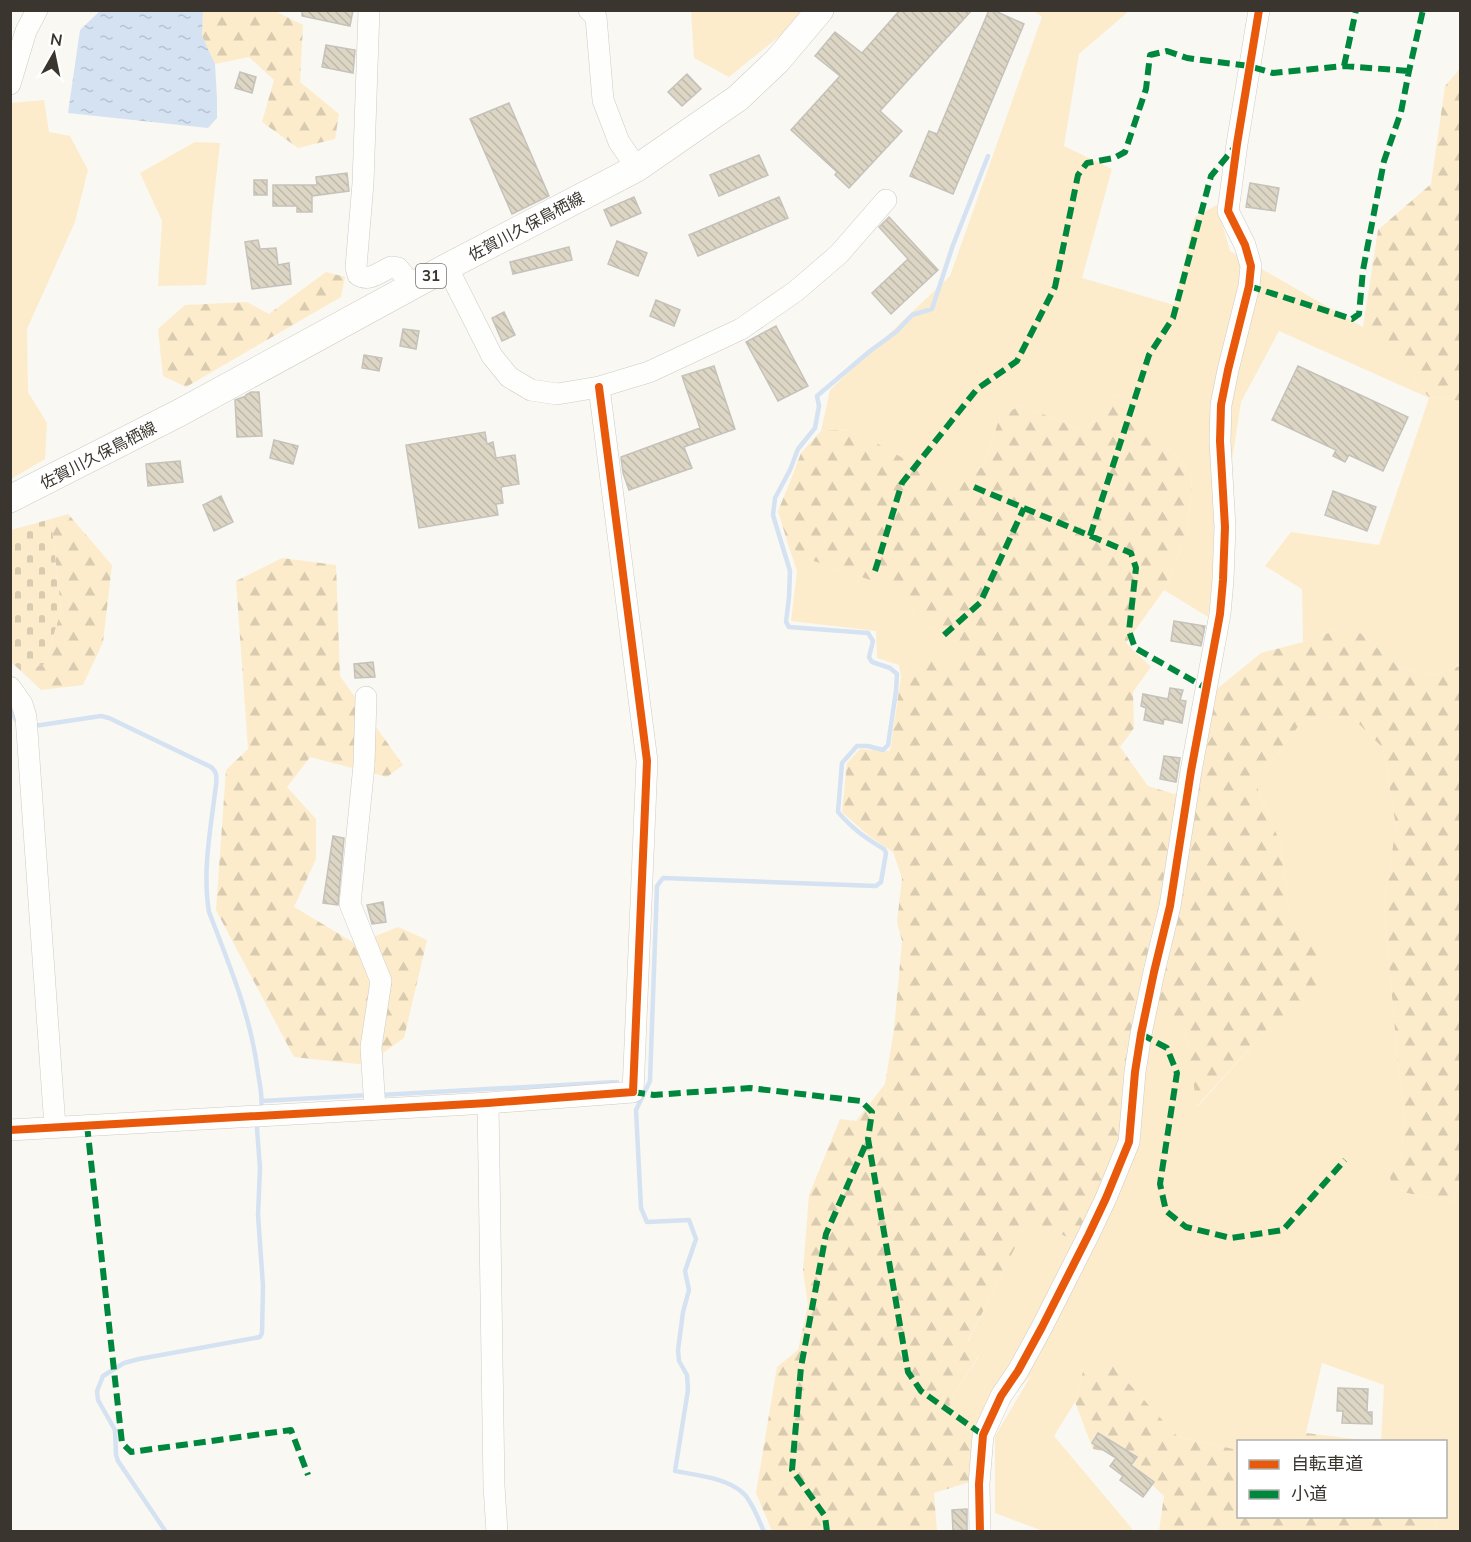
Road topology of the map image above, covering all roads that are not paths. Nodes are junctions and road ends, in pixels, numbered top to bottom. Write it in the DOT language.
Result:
graph roads {
  1 [pos="37,10"];
  2 [pos="369,10"];
  3 [pos="589,10"];
  4 [pos="820,10"];
  5 [pos="1259,10"];
  6 [pos="10,84"];
  7 [pos="637,168"];
  8 [pos="886,200"];
  9 [pos="447,267"];
  10 [pos="412,286"];
  11 [pos="599,387"];
  12 [pos="10,500"];
  13 [pos="10,687"];
  14 [pos="366,697"];
  15 [pos="375,1099"];
  16 [pos="488,1103"];
  17 [pos="54,1127"];
  18 [pos="10,1130"];
  19 [pos="497,1532"];
  20 [pos="980,1532"];
  1 -- 6 [label="street"];
  2 -- 10 [label="street"];
  3 -- 7 [label="street"];
  4 -- 7 [label="main road, 佐賀川久保鳥栖線 / 31"];
  5 -- 20 [label="street"];
  7 -- 9 [label="main road, 佐賀川久保鳥栖線 / 31"];
  8 -- 11 [label="street"];
  9 -- 10 [label="main road, 佐賀川久保鳥栖線 / 31"];
  9 -- 11 [label="street"];
  10 -- 12 [label="main road, 佐賀川久保鳥栖線 / 31"];
  11 -- 16 [label="street"];
  13 -- 17 [label="street"];
  14 -- 15 [label="street"];
  15 -- 16 [label="street"];
  15 -- 17 [label="street"];
  16 -- 19 [label="street"];
  17 -- 18 [label="street"];
}
